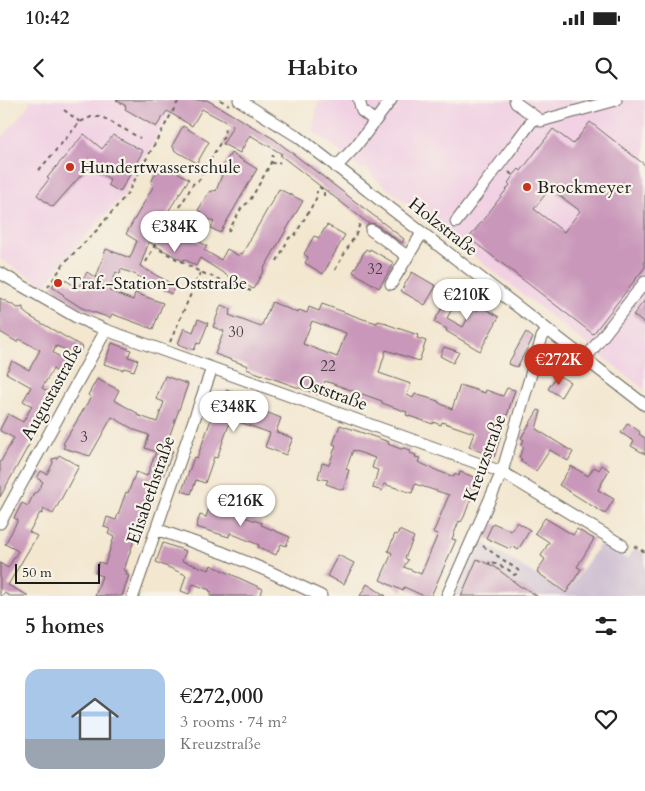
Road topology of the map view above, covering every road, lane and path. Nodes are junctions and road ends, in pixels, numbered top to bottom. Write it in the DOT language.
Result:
graph roads {
  1 [pos="179,100"];
  2 [pos="239,100"];
  3 [pos="359,100"];
  4 [pos="391,100"];
  5 [pos="515,100"];
  6 [pos="616,100"];
  7 [pos="64,110"];
  8 [pos="535,118"];
  9 [pos="375,121"];
  10 [pos="80,122"];
  11 [pos="225,128"];
  12 [pos="140,138"];
  13 [pos="273,156"];
  14 [pos="271,162"];
  15 [pos="280,162"];
  16 [pos="336,167"];
  17 [pos="38,170"];
  18 [pos="319,187"];
  19 [pos="317,191"];
  20 [pos="324,196"];
  21 [pos="180,207"];
  22 [pos="456,222"];
  23 [pos="360,224"];
  24 [pos="371,230"];
  25 [pos="162,231"];
  26 [pos="228,232"];
  27 [pos="422,233"];
  28 [pos="153,246"];
  29 [pos="407,256"];
  30 [pos="277,261"];
  31 [pos="146,262"];
  32 [pos="335,270"];
  33 [pos="200,272"];
  34 [pos="0,273"];
  35 [pos="645,282"];
  36 [pos="391,284"];
  37 [pos="251,291"];
  38 [pos="41,297"];
  39 [pos="106,330"];
  40 [pos="548,330"];
  41 [pos="166,351"];
  42 [pos="586,359"];
  43 [pos="212,368"];
  44 [pos="645,405"];
  45 [pos="502,472"];
  46 [pos="0,523"];
  47 [pos="156,529"];
  48 [pos="472,539"];
  49 [pos="622,545"];
  50 [pos="489,564"];
  51 [pos="133,596"];
  52 [pos="321,596"];
  53 [pos="447,596"];
  1 -- 38 [label="path"];
  2 -- 16 [label="street, Holzstraße"];
  3 -- 9 [label="street"];
  4 -- 9 [label="street"];
  5 -- 8 [label="street"];
  6 -- 8 [label="street"];
  7 -- 10 [label="path"];
  8 -- 22 [label="street"];
  9 -- 16 [label="street"];
  10 -- 12 [label="path"];
  10 -- 17 [label="path"];
  11 -- 21 [label="path"];
  13 -- 14 [label="path"];
  14 -- 15 [label="path"];
  14 -- 26 [label="path"];
  16 -- 27 [label="street, Holzstraße"];
  18 -- 20 [label="path"];
  19 -- 30 [label="path"];
  23 -- 32 [label="path"];
  24 -- 29 [label="street"];
  25 -- 28 [label="path"];
  27 -- 29 [label="street"];
  27 -- 40 [label="street, Holzstraße"];
  28 -- 31 [label="path"];
  28 -- 33 [label="path"];
  29 -- 36 [label="street"];
  33 -- 37 [label="path"];
  33 -- 41 [label="path"];
  34 -- 38 [label="street, Oststraße"];
  35 -- 42 [label="street"];
  38 -- 39 [label="street, Oststraße"];
  39 -- 41 [label="street, Oststraße"];
  39 -- 46 [label="street, Augustastraße"];
  40 -- 42 [label="street, Holzstraße"];
  40 -- 45 [label="street, Kreuzstraße"];
  41 -- 43 [label="street, Oststraße"];
  42 -- 44 [label="street, Holzstraße"];
  43 -- 45 [label="street, Oststraße"];
  43 -- 47 [label="street, Elisabethstraße"];
  45 -- 48 [label="street, Kreuzstraße"];
  45 -- 49 [label="street, Oststraße"];
  47 -- 51 [label="street, Elisabethstraße"];
  47 -- 52 [label="street"];
  48 -- 50 [label="path"];
  48 -- 53 [label="street, Kreuzstraße"];
}
